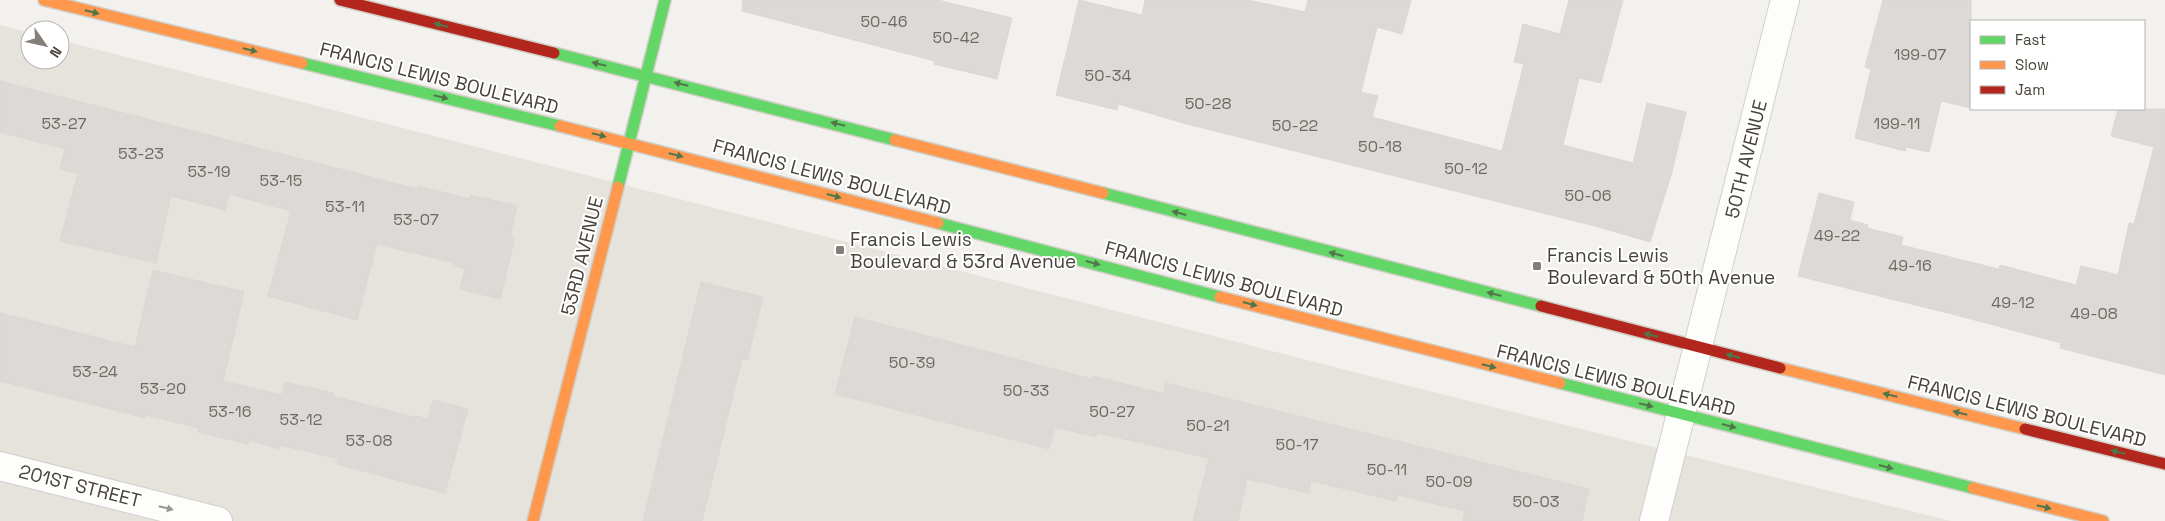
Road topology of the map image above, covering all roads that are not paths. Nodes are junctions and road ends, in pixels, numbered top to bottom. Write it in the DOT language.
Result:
graph roads {
  1 [pos="44,0"];
  2 [pos="340,0"];
  3 [pos="665,0"];
  4 [pos="1785,0"];
  5 [pos="646,76"];
  6 [pos="629,143"];
  7 [pos="1698,347"];
  8 [pos="1682,414"];
  9 [pos="2165,464"];
  10 [pos="0,466"];
  11 [pos="218,521"];
  12 [pos="532,521"];
  13 [pos="1654,521"];
  14 [pos="2103,521"];
  1 -- 6 [label="main road, FRANCIS LEWIS BOULEVARD, one-way"];
  5 -- 2 [label="main road, FRANCIS LEWIS BOULEVARD, one-way"];
  3 -- 5 [label="main road, 53RD AVENUE"];
  4 -- 7 [label="street, 50TH AVENUE"];
  5 -- 6 [label="main road, 53RD AVENUE"];
  7 -- 5 [label="main road, FRANCIS LEWIS BOULEVARD, one-way"];
  6 -- 8 [label="main road, FRANCIS LEWIS BOULEVARD, one-way"];
  6 -- 12 [label="main road, 53RD AVENUE"];
  7 -- 8 [label="street, 50TH AVENUE"];
  9 -- 7 [label="main road, FRANCIS LEWIS BOULEVARD, one-way"];
  8 -- 13 [label="street, 50TH AVENUE"];
  8 -- 14 [label="main road, FRANCIS LEWIS BOULEVARD, one-way"];
  10 -- 11 [label="street, 201ST STREET, one-way"];
}
